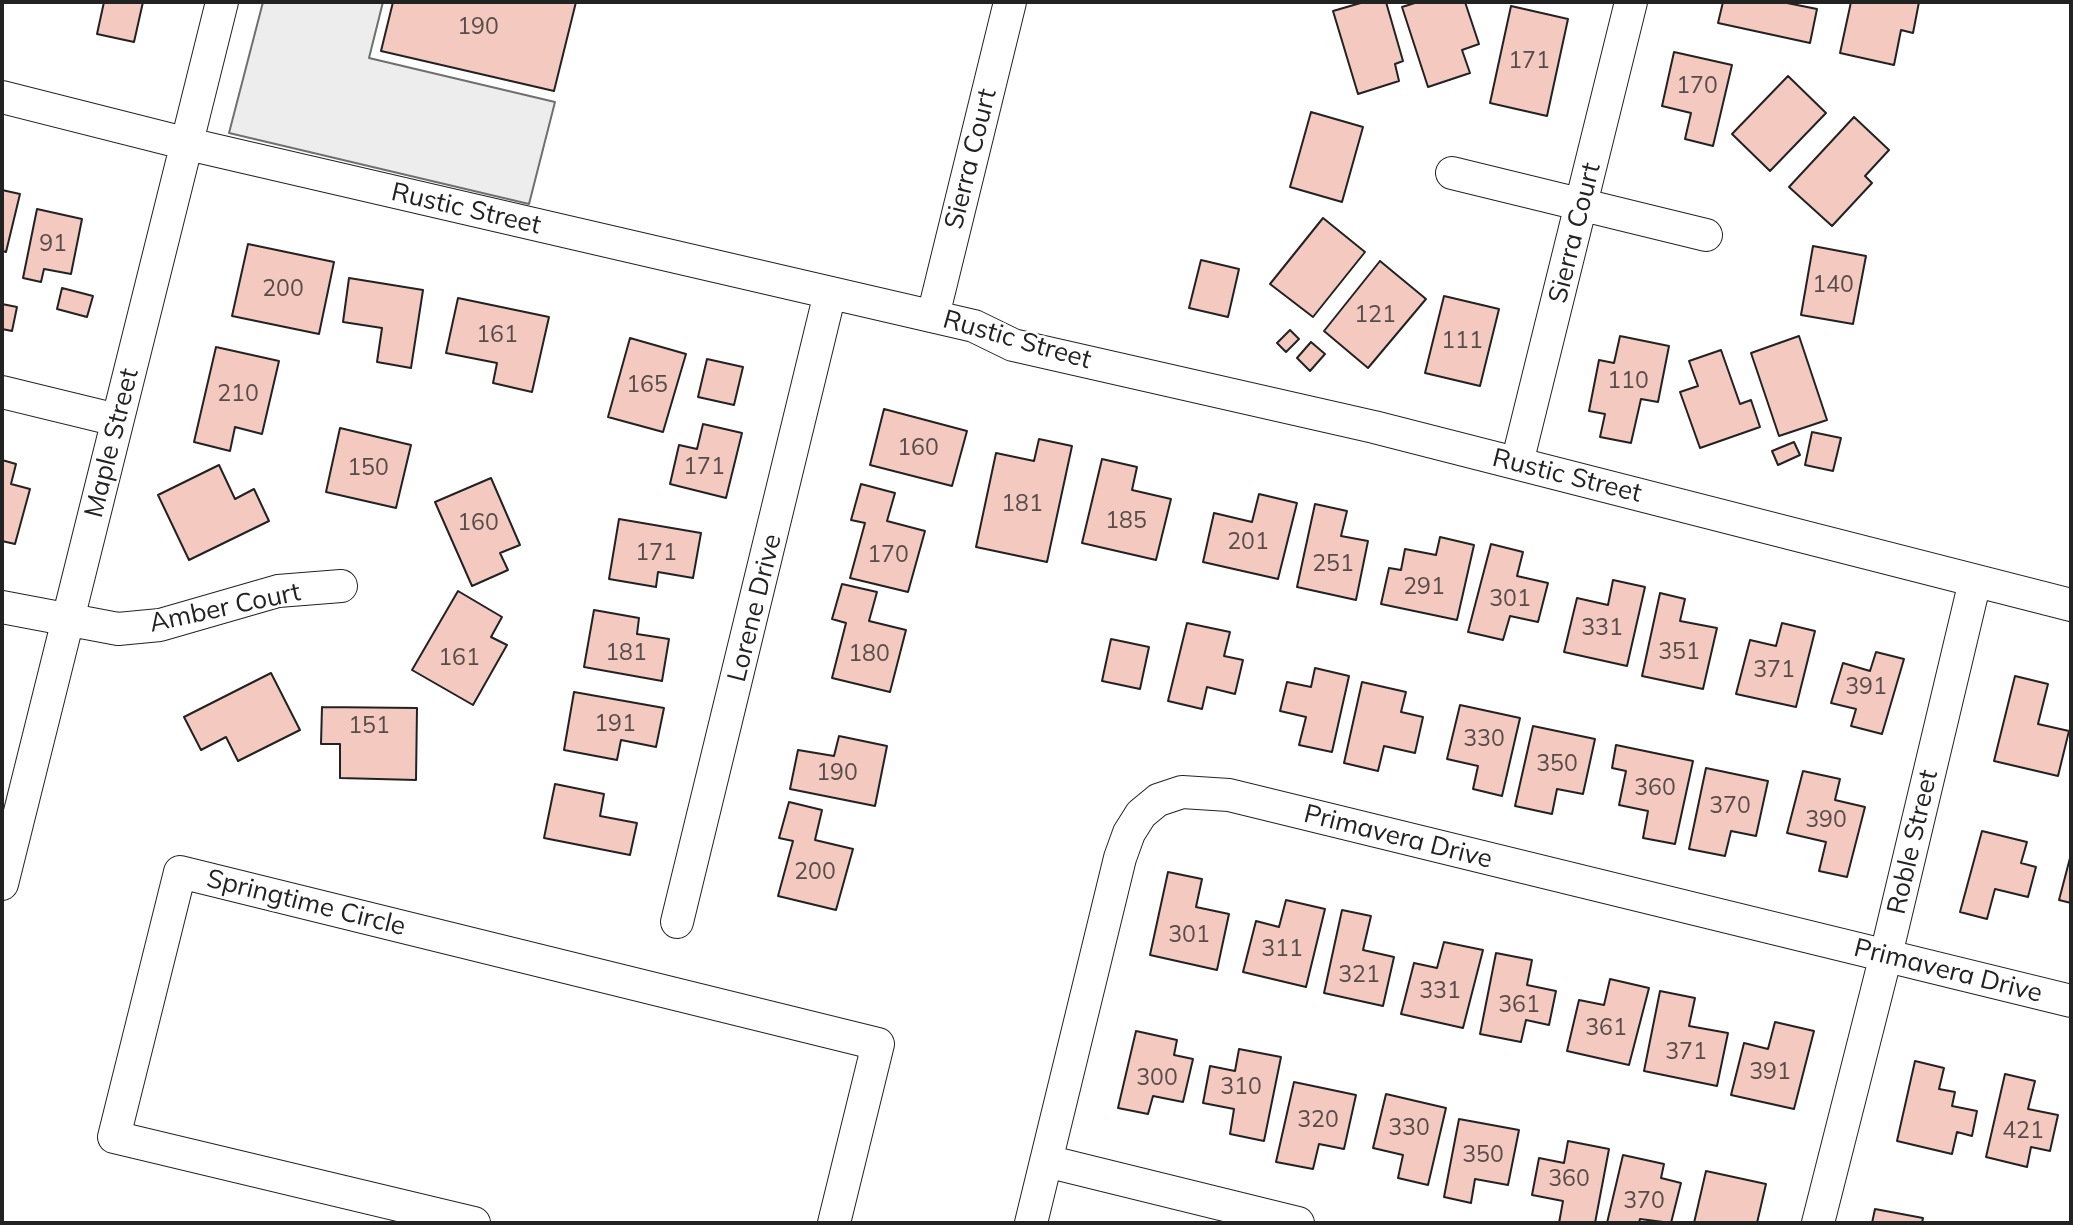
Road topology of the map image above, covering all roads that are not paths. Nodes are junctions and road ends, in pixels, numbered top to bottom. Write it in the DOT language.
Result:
graph roads {
  1 [pos="222,2"];
  2 [pos="1010,2"];
  3 [pos="1631,2"];
  4 [pos="2,97"];
  5 [pos="188,144"];
  6 [pos="1452,173"];
  7 [pos="1582,205"];
  8 [pos="1706,235"];
  9 [pos="830,293"];
  10 [pos="933,316"];
  11 [pos="2,392"];
  12 [pos="117,420"];
  13 [pos="1517,463"];
  14 [pos="1975,582"];
  15 [pos="341,586"];
  16 [pos="2071,605"];
  17 [pos="2,607"];
  18 [pos="67,620"];
  19 [pos="2,884"];
  20 [pos="677,922"];
  21 [pos="1886,955"];
  22 [pos="2071,1001"];
  23 [pos="1046,1161"];
  24 [pos="474,1223"];
  25 [pos="834,1223"];
  26 [pos="1031,1223"];
  27 [pos="1298,1223"];
  28 [pos="1818,1223"];
  1 -- 5 [label="street, Maple Street"];
  2 -- 10 [label="street, Sierra Court"];
  3 -- 7 [label="street, Sierra Court"];
  4 -- 5 [label="street, Rustic Street"];
  5 -- 9 [label="street, Rustic Street"];
  5 -- 12 [label="street, Maple Street"];
  6 -- 7 [label="street"];
  7 -- 8 [label="street"];
  7 -- 13 [label="street, Sierra Court"];
  9 -- 10 [label="street, Rustic Street"];
  9 -- 20 [label="street, Lorene Drive"];
  10 -- 13 [label="street, Rustic Street"];
  11 -- 12 [label="street"];
  12 -- 18 [label="street, Maple Street"];
  13 -- 14 [label="street, Rustic Street"];
  14 -- 16 [label="street, Rustic Street"];
  14 -- 21 [label="street, Roble Street"];
  15 -- 18 [label="street, Amber Court"];
  17 -- 18 [label="street, Amber Court"];
  18 -- 19 [label="street, Maple Street"];
  21 -- 22 [label="street, Primavera Drive"];
  21 -- 23 [label="street, Primavera Drive"];
  21 -- 28 [label="street, Roble Street"];
  23 -- 26 [label="street, Primavera Drive"];
  23 -- 27 [label="street"];
  24 -- 25 [label="street, Springtime Circle"];
}
